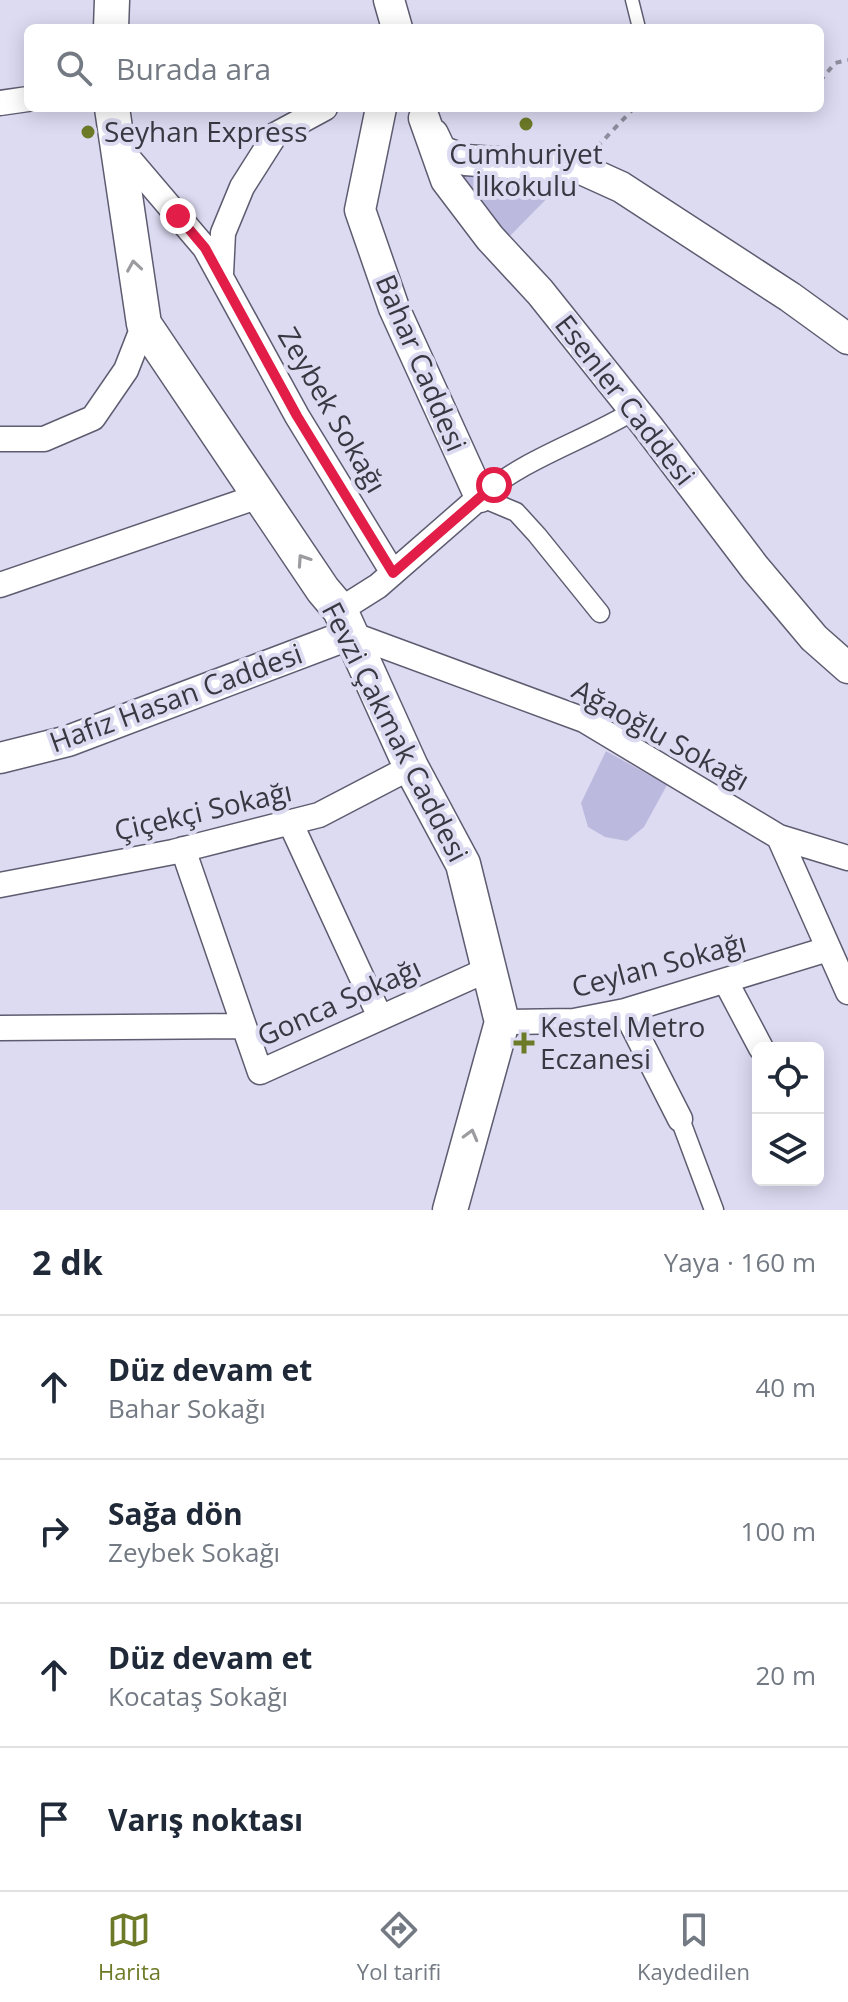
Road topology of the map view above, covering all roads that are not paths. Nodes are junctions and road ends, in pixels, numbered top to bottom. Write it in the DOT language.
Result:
graph roads {
  1 [pos="112,0"];
  2 [pos="389,0"];
  3 [pos="632,0"];
  4 [pos="111,24"];
  5 [pos="396,24"];
  6 [pos="638,24"];
  7 [pos="24,100"];
  8 [pos="0,103"];
  9 [pos="112,112"];
  10 [pos="318,112"];
  11 [pos="380,112"];
  12 [pos="423,113"];
  13 [pos="115,142"];
  14 [pos="221,275"];
  15 [pos="144,324"];
  16 [pos="848,339"];
  17 [pos="635,410"];
  18 [pos="0,439"];
  19 [pos="259,496"];
  20 [pos="480,497"];
  21 [pos="393,573"];
  22 [pos="0,585"];
  23 [pos="600,613"];
  24 [pos="345,622"];
  25 [pos="848,668"];
  26 [pos="0,758"];
  27 [pos="411,767"];
  28 [pos="290,822"];
  29 [pos="779,837"];
  30 [pos="183,849"];
  31 [pos="848,858"];
  32 [pos="0,885"];
  33 [pos="828,949"];
  34 [pos="489,969"];
  35 [pos="726,982"];
  36 [pos="848,992"];
  37 [pos="625,1011"];
  38 [pos="380,1017"];
  39 [pos="502,1022"];
  40 [pos="244,1026"];
  41 [pos="0,1028"];
  42 [pos="758,1042"];
  43 [pos="680,1119"];
  44 [pos="450,1210"];
  45 [pos="714,1210"];
  1 -- 4 [label="main road"];
  2 -- 5 [label="street"];
  3 -- 6 [label="lane"];
  7 -- 8 [label="street"];
  9 -- 13 [label="main road, Fevzi Çakmak Caddesi"];
  10 -- 14 [label="street"];
  11 -- 20 [label="street, Bahar Caddesi"];
  12 -- 16 [label="street"];
  12 -- 17 [label="street, Esenler Caddesi"];
  13 -- 14 [label="street, Zeybek Sokağı"];
  15 -- 13 [label="main road, Fevzi Çakmak Caddesi, one-way"];
  14 -- 21 [label="street, Zeybek Sokağı"];
  15 -- 18 [label="street"];
  15 -- 19 [label="main road, Fevzi Çakmak Caddesi"];
  17 -- 20 [label="street"];
  17 -- 25 [label="street, Esenler Caddesi"];
  19 -- 22 [label="street"];
  24 -- 19 [label="main road, Fevzi Çakmak Caddesi, one-way"];
  20 -- 21 [label="street"];
  20 -- 23 [label="street"];
  21 -- 24 [label="street"];
  24 -- 26 [label="street, Hafız Hasan Caddesi"];
  24 -- 27 [label="main road, Fevzi Çakmak Caddesi"];
  24 -- 29 [label="street, Ağaoğlu Sokağı"];
  27 -- 28 [label="street, Çiçekçi Sokağı"];
  27 -- 34 [label="main road, Fevzi Çakmak Caddesi"];
  28 -- 30 [label="street, Çiçekçi Sokağı"];
  28 -- 38 [label="street"];
  29 -- 31 [label="street, Ağaoğlu Sokağı"];
  29 -- 33 [label="street"];
  30 -- 32 [label="street, Çiçekçi Sokağı"];
  30 -- 40 [label="street"];
  33 -- 35 [label="street, Ceylan Sokağı"];
  33 -- 36 [label="street"];
  34 -- 38 [label="street, Gonca Sokağı"];
  34 -- 39 [label="main road, Fevzi Çakmak Caddesi"];
  35 -- 37 [label="street, Ceylan Sokağı"];
  35 -- 42 [label="street"];
  37 -- 39 [label="street, Ceylan Sokağı"];
  37 -- 43 [label="street"];
  38 -- 40 [label="street, Gonca Sokağı"];
  44 -- 39 [label="main road, Fevzi Çakmak Caddesi, one-way"];
  40 -- 41 [label="street, Gonca Sokağı"];
  43 -- 45 [label="street"];
}
